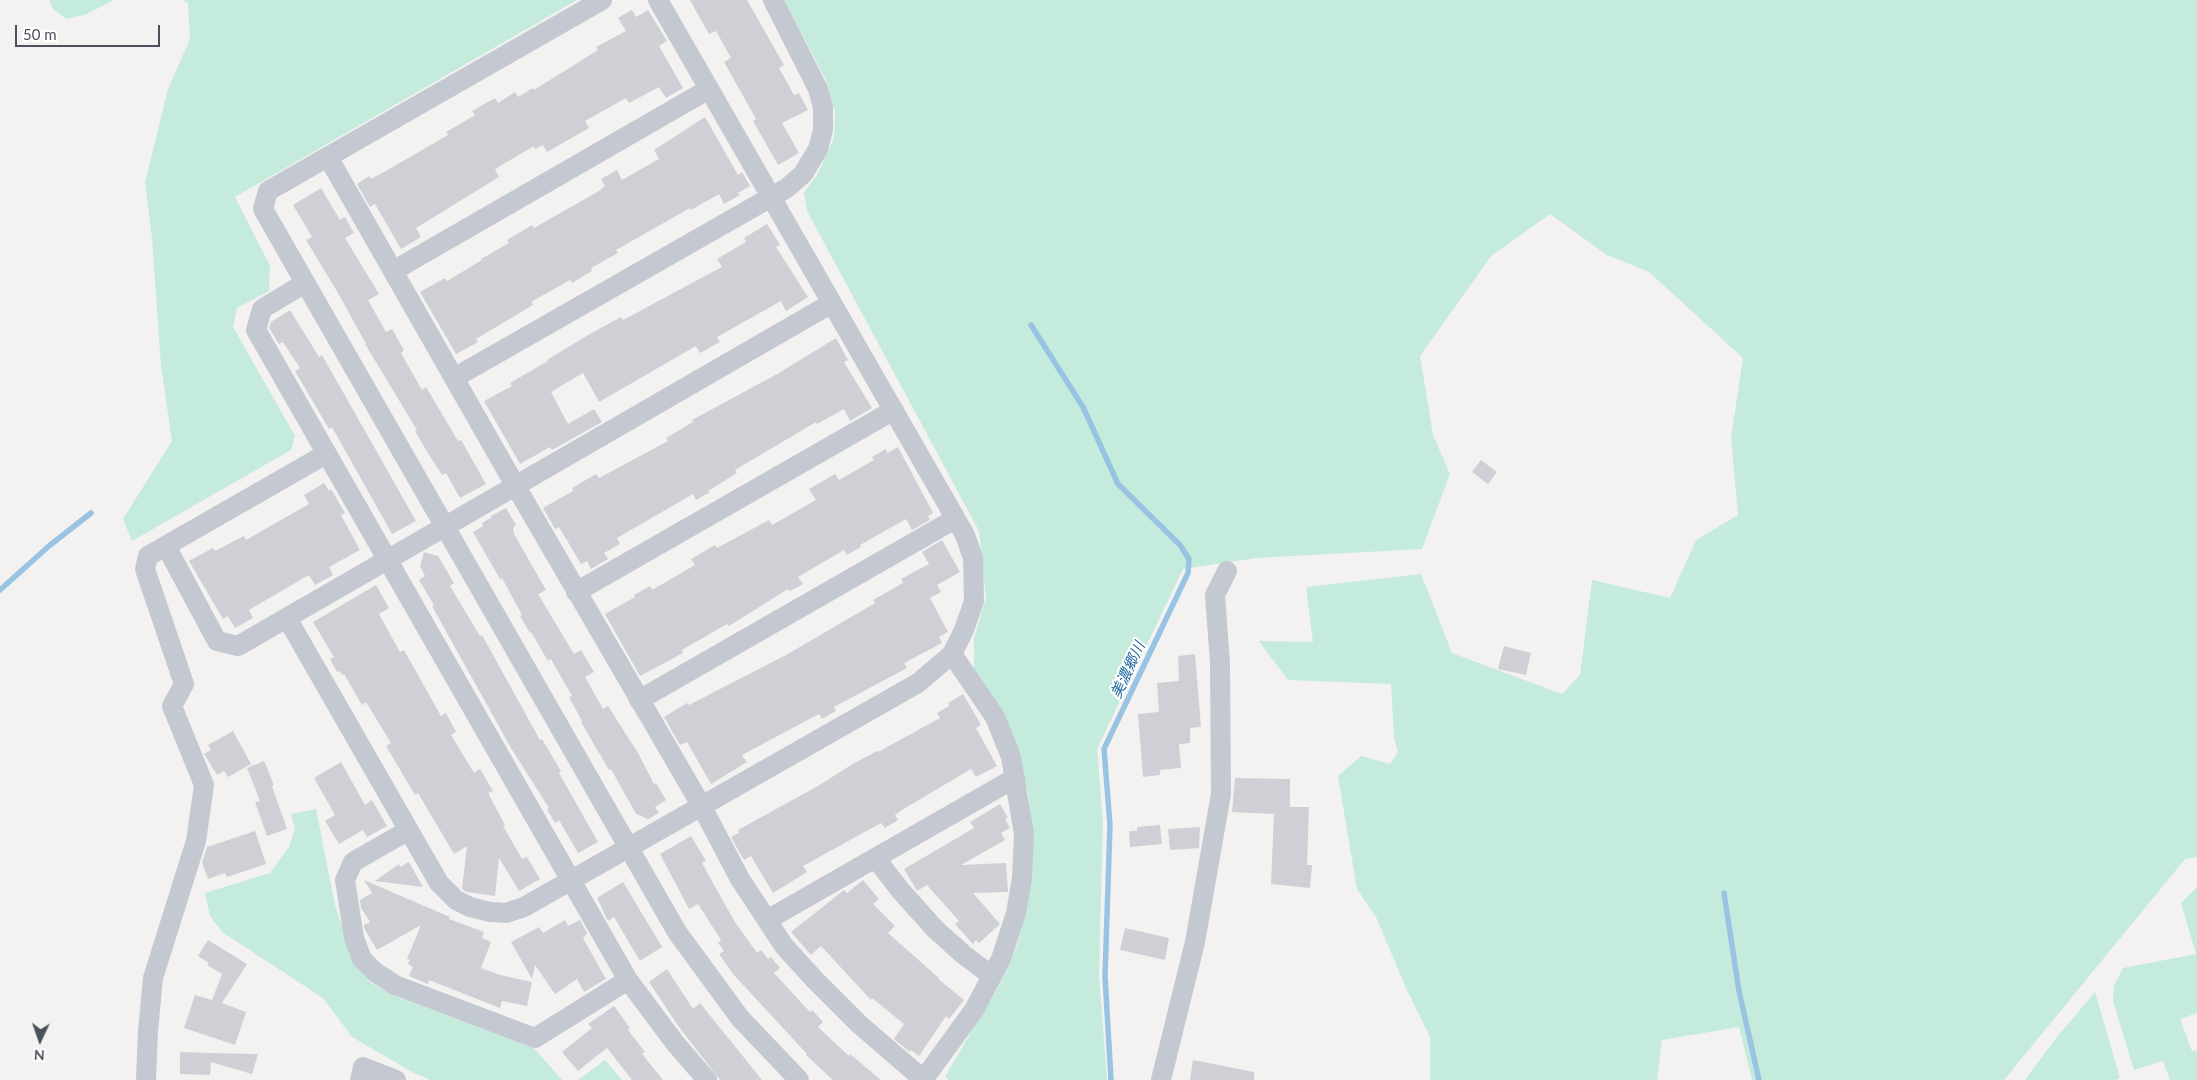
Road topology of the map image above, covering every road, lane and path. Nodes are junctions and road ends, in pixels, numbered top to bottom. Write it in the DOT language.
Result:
graph roads {
  1 [pos="602,0"];
  2 [pos="658,0"];
  3 [pos="773,0"];
  4 [pos="710,89"];
  5 [pos="328,157"];
  6 [pos="770,196"];
  7 [pos="393,271"];
  8 [pos="305,283"];
  9 [pos="832,303"];
  10 [pos="454,378"];
  11 [pos="894,410"];
  12 [pos="326,454"];
  13 [pos="515,485"];
  14 [pos="955,519"];
  15 [pos="445,526"];
  16 [pos="166,546"];
  17 [pos="388,559"];
  18 [pos="1226,571"];
  19 [pos="576,592"];
  20 [pos="287,618"];
  21 [pos="952,654"];
  22 [pos="639,700"];
  23 [pos="1015,778"];
  24 [pos="701,806"];
  25 [pos="409,830"];
  26 [pos="629,847"];
  27 [pos="876,859"];
  28 [pos="571,880"];
  29 [pos="767,920"];
  30 [pos="992,976"];
  31 [pos="628,980"];
  32 [pos="146,1080"];
  33 [pos="360,1080"];
  34 [pos="396,1080"];
  35 [pos="707,1080"];
  36 [pos="799,1080"];
  37 [pos="923,1080"];
  38 [pos="1161,1080"];
  1 -- 5 [label="street"];
  2 -- 4 [label="street"];
  3 -- 6 [label="street"];
  4 -- 6 [label="street"];
  4 -- 7 [label="street"];
  5 -- 7 [label="street"];
  5 -- 8 [label="street"];
  6 -- 9 [label="street"];
  6 -- 10 [label="street"];
  7 -- 10 [label="street"];
  8 -- 12 [label="street"];
  8 -- 15 [label="street"];
  9 -- 11 [label="street"];
  9 -- 13 [label="street"];
  10 -- 13 [label="street"];
  11 -- 14 [label="street"];
  11 -- 19 [label="street"];
  12 -- 16 [label="street"];
  12 -- 17 [label="street"];
  13 -- 15 [label="street"];
  13 -- 19 [label="street"];
  14 -- 21 [label="street"];
  14 -- 22 [label="street"];
  15 -- 17 [label="street"];
  15 -- 26 [label="street"];
  16 -- 20 [label="street"];
  16 -- 32 [label="street"];
  17 -- 20 [label="street"];
  17 -- 28 [label="street"];
  18 -- 38 [label="street"];
  19 -- 22 [label="street"];
  20 -- 25 [label="street"];
  21 -- 23 [label="street"];
  21 -- 24 [label="street"];
  22 -- 24 [label="street"];
  23 -- 27 [label="street"];
  23 -- 30 [label="street"];
  24 -- 26 [label="street"];
  24 -- 29 [label="street"];
  25 -- 28 [label="street"];
  25 -- 31 [label="street"];
  26 -- 28 [label="street"];
  26 -- 36 [label="street"];
  27 -- 29 [label="street"];
  27 -- 30 [label="street"];
  28 -- 31 [label="street"];
  29 -- 37 [label="street"];
  30 -- 37 [label="street"];
  31 -- 35 [label="street"];
  33 -- 34 [label="street"];
}
